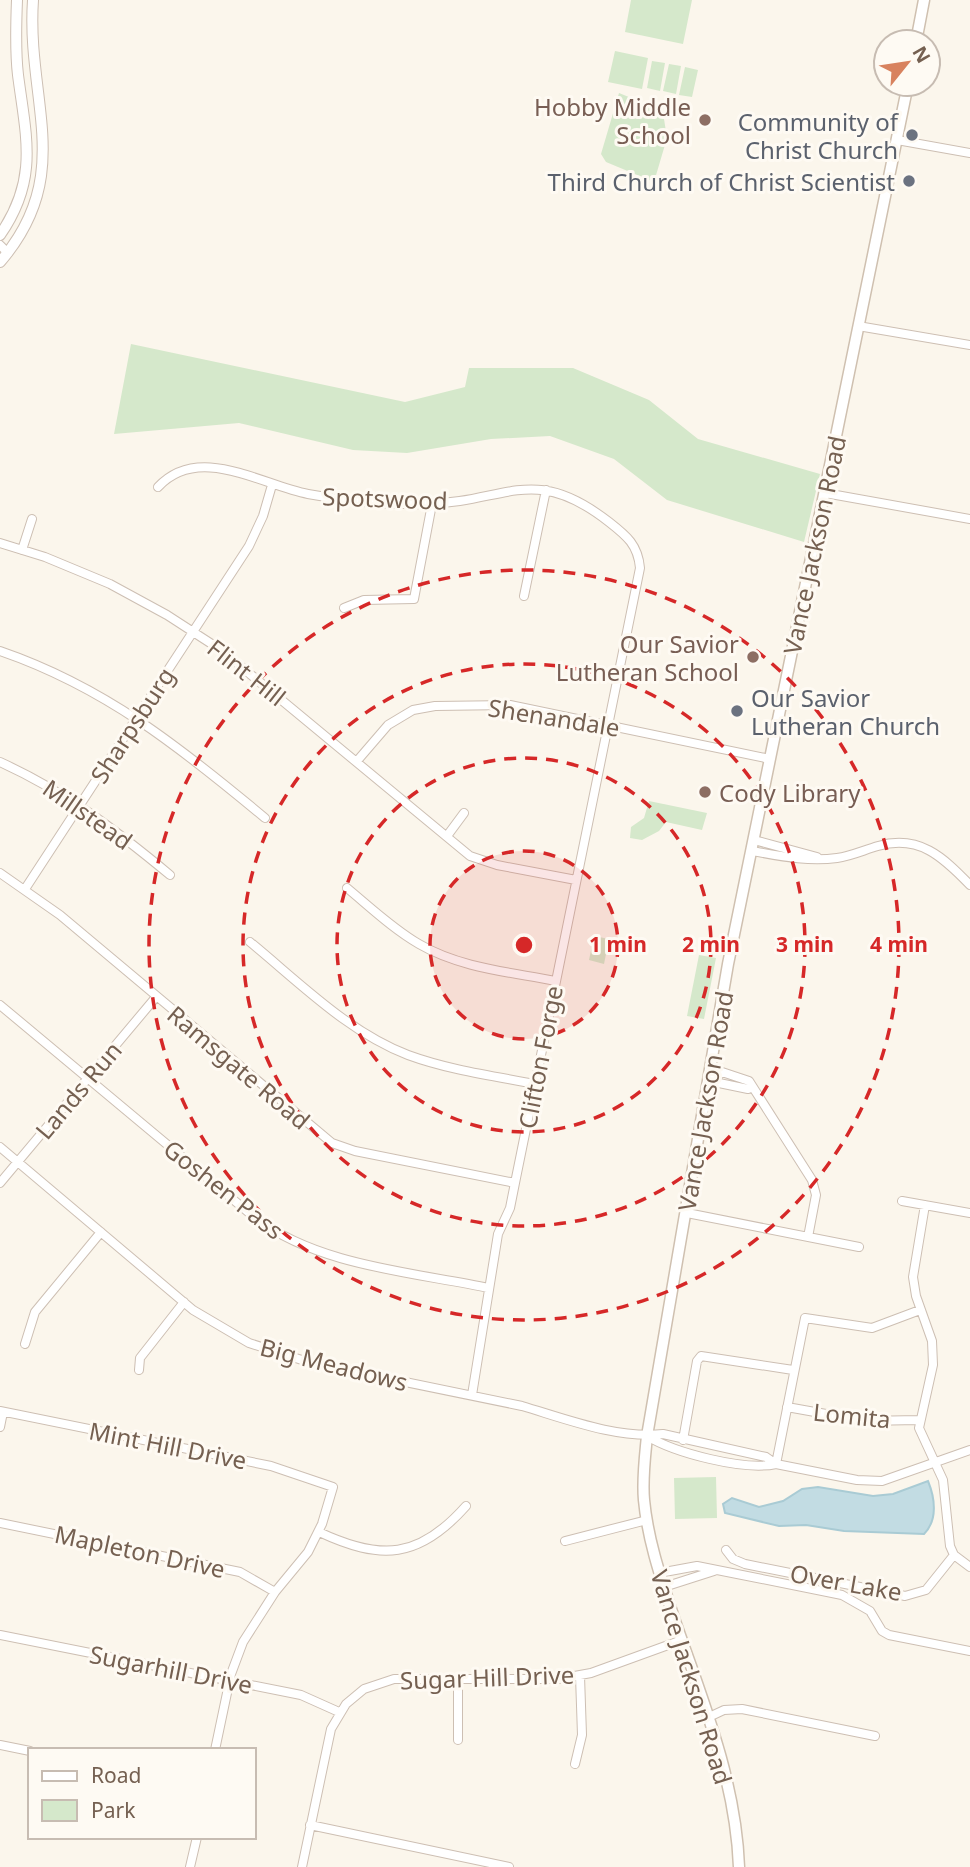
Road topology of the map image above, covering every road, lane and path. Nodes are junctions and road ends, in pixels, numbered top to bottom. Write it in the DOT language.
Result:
graph roads {
  1 [pos="17,0"];
  2 [pos="33,0"];
  3 [pos="924,0"];
  4 [pos="919,28"];
  5 [pos="905,98"];
  6 [pos="897,140"];
  7 [pos="970,153"];
  8 [pos="0,235"];
  9 [pos="4,249"];
  10 [pos="0,262"];
  11 [pos="858,326"];
  12 [pos="970,345"];
  13 [pos="272,485"];
  14 [pos="158,487"];
  15 [pos="546,489"];
  16 [pos="825,494"];
  17 [pos="432,504"];
  18 [pos="32,519"];
  19 [pos="970,519"];
  20 [pos="0,543"];
  21 [pos="22,550"];
  22 [pos="639,553"];
  23 [pos="524,596"];
  24 [pos="344,608"];
  25 [pos="193,631"];
  26 [pos="0,651"];
  27 [pos="137,717"];
  28 [pos="608,724"];
  29 [pos="770,759"];
  30 [pos="357,761"];
  31 [pos="0,762"];
  32 [pos="80,805"];
  33 [pos="464,813"];
  34 [pos="265,818"];
  35 [pos="446,836"];
  36 [pos="753,845"];
  37 [pos="0,873"];
  38 [pos="170,875"];
  39 [pos="576,880"];
  40 [pos="970,885"];
  41 [pos="347,888"];
  42 [pos="25,889"];
  43 [pos="250,942"];
  44 [pos="555,981"];
  45 [pos="156,997"];
  46 [pos="0,1005"];
  47 [pos="716,1078"];
  48 [pos="88,1079"];
  49 [pos="535,1084"];
  50 [pos="753,1087"];
  51 [pos="0,1147"];
  52 [pos="18,1162"];
  53 [pos="0,1183"];
  54 [pos="515,1184"];
  55 [pos="902,1201"];
  56 [pos="925,1205"];
  57 [pos="687,1213"];
  58 [pos="970,1213"];
  59 [pos="101,1232"];
  60 [pos="808,1237"];
  61 [pos="859,1247"];
  62 [pos="489,1288"];
  63 [pos="184,1302"];
  64 [pos="920,1310"];
  65 [pos="25,1344"];
  66 [pos="139,1370"];
  67 [pos="793,1370"];
  68 [pos="472,1395"];
  69 [pos="787,1407"];
  70 [pos="2,1412"];
  71 [pos="918,1420"];
  72 [pos="0,1427"];
  73 [pos="647,1436"];
  74 [pos="683,1440"];
  75 [pos="970,1450"];
  76 [pos="776,1464"];
  77 [pos="936,1464"];
  78 [pos="466,1506"];
  79 [pos="647,1520"];
  80 [pos="0,1522"];
  81 [pos="319,1532"];
  82 [pos="565,1541"];
  83 [pos="726,1550"];
  84 [pos="954,1555"];
  85 [pos="690,1565"];
  86 [pos="970,1567"];
  87 [pos="714,1571"];
  88 [pos="659,1573"];
  89 [pos="694,1577"];
  90 [pos="664,1587"];
  91 [pos="275,1592"];
  92 [pos="0,1635"];
  93 [pos="682,1640"];
  94 [pos="970,1651"];
  95 [pos="580,1676"];
  96 [pos="458,1680"];
  97 [pos="229,1681"];
  98 [pos="339,1712"];
  99 [pos="709,1717"];
  100 [pos="875,1736"];
  101 [pos="458,1740"];
  102 [pos="0,1745"];
  103 [pos="215,1748"];
  104 [pos="28,1751"];
  105 [pos="575,1764"];
  106 [pos="310,1825"];
  107 [pos="197,1839"];
  108 [pos="190,1867"];
  109 [pos="302,1867"];
  110 [pos="509,1867"];
  111 [pos="739,1867"];
  1 -- 8 [label="street"];
  2 -- 9 [label="street"];
  3 -- 4 [label="main road"];
  5 -- 6 [label="main road, Vance Jackson Road"];
  6 -- 7 [label="street"];
  6 -- 11 [label="main road, Vance Jackson Road"];
  9 -- 10 [label="street"];
  11 -- 12 [label="street"];
  11 -- 16 [label="main road, Vance Jackson Road"];
  13 -- 14 [label="street, Spotswood"];
  13 -- 17 [label="street, Spotswood"];
  13 -- 25 [label="street, Sharpsburg"];
  15 -- 17 [label="street, Spotswood"];
  15 -- 22 [label="street, Spotswood"];
  15 -- 23 [label="street"];
  16 -- 19 [label="street"];
  16 -- 29 [label="main road, Vance Jackson Road"];
  17 -- 24 [label="street"];
  18 -- 21 [label="street"];
  20 -- 21 [label="street, Flint Hill"];
  21 -- 25 [label="street, Flint Hill"];
  22 -- 28 [label="street, Clifton Forge"];
  25 -- 27 [label="street, Sharpsburg"];
  25 -- 30 [label="street, Flint Hill"];
  26 -- 27 [label="street"];
  27 -- 32 [label="street, Sharpsburg"];
  27 -- 34 [label="street"];
  28 -- 29 [label="street, Shenandale"];
  28 -- 30 [label="street, Shenandale"];
  28 -- 39 [label="street, Clifton Forge"];
  29 -- 36 [label="main road, Vance Jackson Road"];
  30 -- 35 [label="street, Flint Hill"];
  31 -- 32 [label="street, Millstead"];
  32 -- 38 [label="street, Millstead"];
  32 -- 42 [label="street, Sharpsburg"];
  33 -- 35 [label="street"];
  35 -- 39 [label="street, Flint Hill"];
  36 -- 40 [label="street"];
  36 -- 47 [label="main road, Vance Jackson Road"];
  37 -- 42 [label="street, Ramsgate Road"];
  39 -- 44 [label="street, Clifton Forge"];
  41 -- 44 [label="street"];
  42 -- 45 [label="street, Ramsgate Road"];
  43 -- 49 [label="street"];
  44 -- 49 [label="street, Clifton Forge"];
  45 -- 48 [label="street, Lands Run"];
  45 -- 54 [label="street, Ramsgate Road"];
  46 -- 48 [label="street, Goshen Pass"];
  47 -- 50 [label="street"];
  47 -- 50 [label="street"];
  47 -- 57 [label="main road, Vance Jackson Road"];
  48 -- 52 [label="street, Lands Run"];
  48 -- 62 [label="street, Goshen Pass"];
  49 -- 54 [label="street, Clifton Forge"];
  50 -- 60 [label="street"];
  51 -- 52 [label="street, Big Meadows"];
  52 -- 53 [label="street, Lands Run"];
  52 -- 59 [label="street, Big Meadows"];
  54 -- 62 [label="street, Clifton Forge"];
  55 -- 56 [label="street"];
  56 -- 58 [label="street"];
  56 -- 64 [label="street"];
  57 -- 60 [label="street"];
  57 -- 73 [label="main road, Vance Jackson Road"];
  59 -- 63 [label="street, Big Meadows"];
  59 -- 65 [label="street"];
  60 -- 61 [label="street"];
  62 -- 68 [label="street, Clifton Forge"];
  63 -- 66 [label="street"];
  63 -- 68 [label="street, Big Meadows"];
  64 -- 67 [label="street"];
  64 -- 71 [label="street"];
  67 -- 69 [label="street"];
  67 -- 74 [label="street, Lomita"];
  68 -- 73 [label="street, Big Meadows"];
  69 -- 71 [label="street, Lomita"];
  69 -- 76 [label="street"];
  70 -- 72 [label="street"];
  70 -- 81 [label="street, Mint Hill Drive"];
  71 -- 77 [label="street"];
  73 -- 74 [label="street, Big Meadows"];
  73 -- 76 [label="street, Big Meadows"];
  73 -- 79 [label="main road, Vance Jackson Road"];
  74 -- 76 [label="street, Big Meadows"];
  75 -- 77 [label="street, Big Meadows"];
  76 -- 77 [label="street, Big Meadows"];
  77 -- 84 [label="street"];
  78 -- 81 [label="street"];
  79 -- 82 [label="street"];
  79 -- 88 [label="main road, Vance Jackson Road"];
  80 -- 91 [label="street, Mapleton Drive"];
  81 -- 91 [label="street"];
  83 -- 84 [label="street, Over Lake"];
  84 -- 86 [label="street"];
  85 -- 87 [label="street"];
  85 -- 88 [label="street"];
  85 -- 89 [label="street"];
  87 -- 89 [label="street"];
  87 -- 94 [label="street"];
  88 -- 90 [label="main road, Vance Jackson Road"];
  89 -- 90 [label="street"];
  90 -- 93 [label="main road, Vance Jackson Road"];
  91 -- 97 [label="street"];
  92 -- 97 [label="street, Sugarhill Drive"];
  93 -- 95 [label="street, Sugar Hill Drive"];
  93 -- 99 [label="main road, Vance Jackson Road"];
  95 -- 96 [label="street, Sugar Hill Drive"];
  95 -- 105 [label="street"];
  96 -- 98 [label="street, Sugar Hill Drive"];
  96 -- 101 [label="street"];
  97 -- 98 [label="street, Sugarhill Drive"];
  97 -- 103 [label="street"];
  98 -- 106 [label="street"];
  99 -- 100 [label="street"];
  99 -- 111 [label="main road, Vance Jackson Road"];
  102 -- 104 [label="street"];
  106 -- 109 [label="street"];
  106 -- 110 [label="street"];
  107 -- 108 [label="street"];
}
